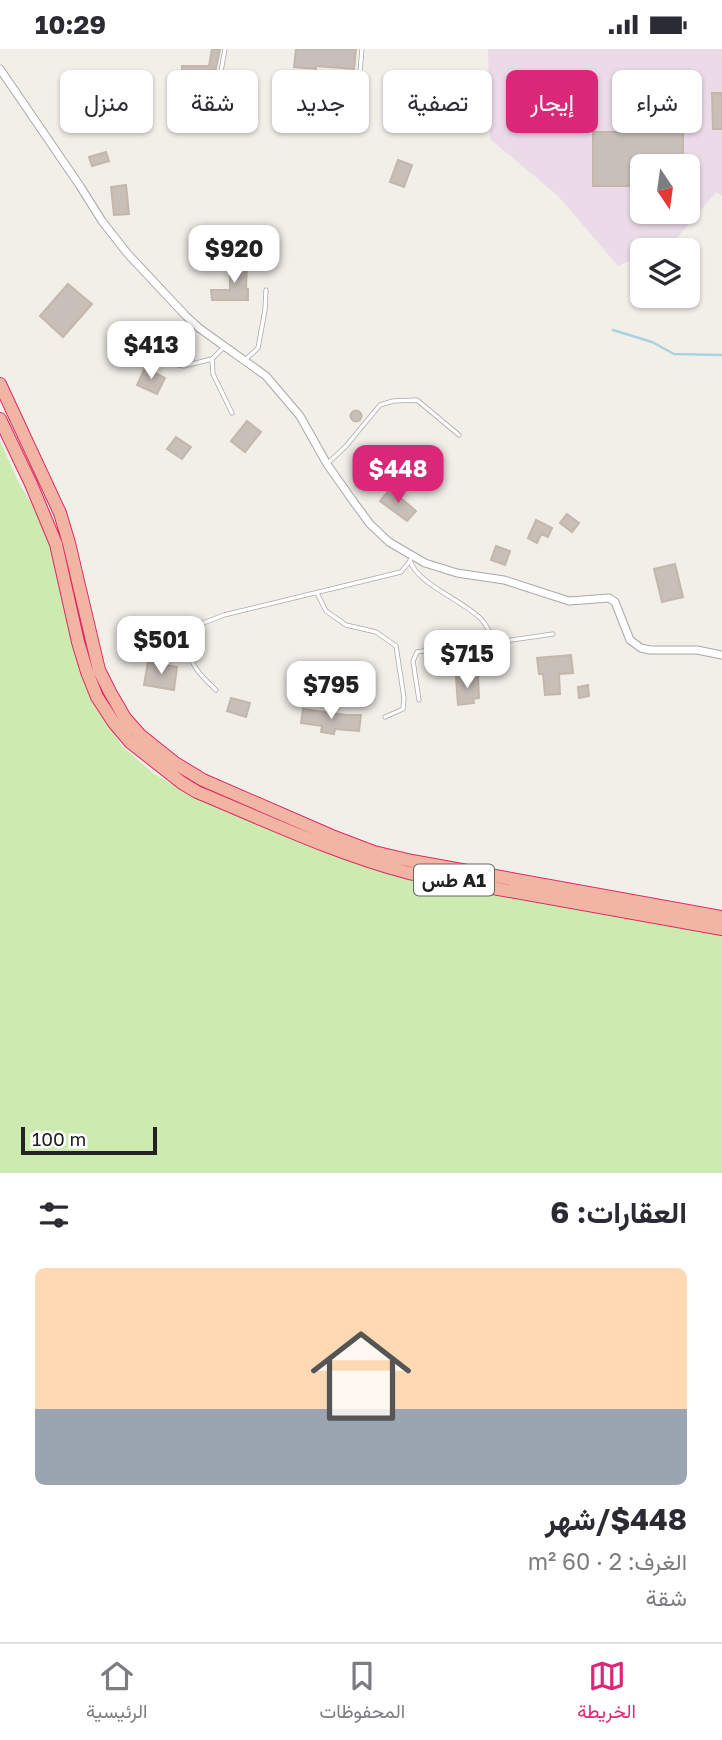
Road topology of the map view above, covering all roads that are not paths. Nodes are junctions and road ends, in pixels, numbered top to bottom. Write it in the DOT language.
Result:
graph roads {
  1 [pos="225,49"];
  2 [pos="362,49"];
  3 [pos="0,69"];
  4 [pos="221,70"];
  5 [pos="360,70"];
  6 [pos="266,290"];
  7 [pos="225,346"];
  8 [pos="212,359"];
  9 [pos="244,361"];
  10 [pos="178,365"];
  11 [pos="0,384"];
  12 [pos="232,413"];
  13 [pos="0,419"];
  14 [pos="459,435"];
  15 [pos="327,464"];
  16 [pos="410,558"];
  17 [pos="317,592"];
  18 [pos="553,634"];
  19 [pos="492,640"];
  20 [pos="722,655"];
  21 [pos="216,690"];
  22 [pos="419,699"];
  23 [pos="385,717"];
  24 [pos="722,917"];
  25 [pos="722,929"];
  1 -- 4 [label="lane"];
  2 -- 5 [label="lane"];
  3 -- 7 [label="street"];
  6 -- 9 [label="lane"];
  7 -- 8 [label="lane"];
  7 -- 9 [label="street"];
  8 -- 10 [label="lane"];
  8 -- 12 [label="lane"];
  9 -- 15 [label="street"];
  11 -- 24 [label="highway, طس A1"];
  13 -- 25 [label="highway, طس A1"];
  14 -- 15 [label="lane"];
  15 -- 16 [label="street"];
  16 -- 17 [label="lane"];
  16 -- 19 [label="lane"];
  16 -- 20 [label="street"];
  17 -- 21 [label="lane"];
  17 -- 23 [label="lane"];
  18 -- 19 [label="lane"];
  19 -- 22 [label="lane"];
}
